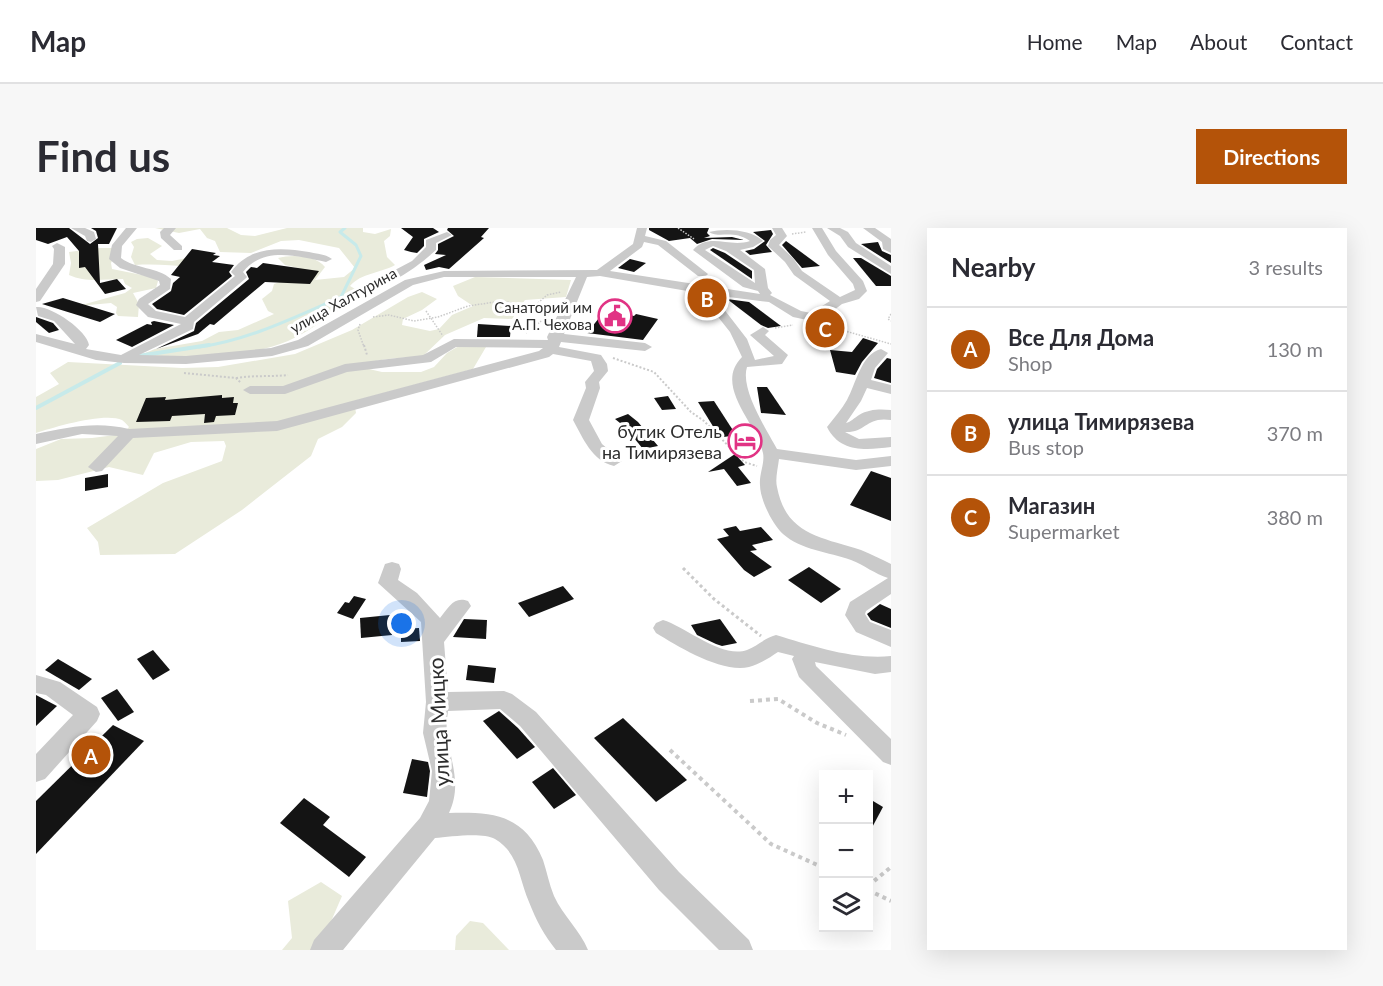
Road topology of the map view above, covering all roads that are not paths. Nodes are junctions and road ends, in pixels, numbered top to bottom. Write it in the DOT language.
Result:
graph roads {
  1 [pos="76,228"];
  2 [pos="132,228"];
  3 [pos="171,228"];
  4 [pos="832,228"];
  5 [pos="868,228"];
  6 [pos="642,230"];
  7 [pos="817,230"];
  8 [pos="779,231"];
  9 [pos="447,235"];
  10 [pos="709,237"];
  11 [pos="91,239"];
  12 [pos="57,246"];
  13 [pos="178,248"];
  14 [pos="729,248"];
  15 [pos="891,250"];
  16 [pos="326,259"];
  17 [pos="891,270"];
  18 [pos="583,273"];
  19 [pos="600,273"];
  20 [pos="702,274"];
  21 [pos="762,288"];
  22 [pos="703,290"];
  23 [pos="388,292"];
  24 [pos="749,297"];
  25 [pos="772,299"];
  26 [pos="838,302"];
  27 [pos="37,305"];
  28 [pos="772,314"];
  29 [pos="187,321"];
  30 [pos="769,330"];
  31 [pos="36,338"];
  32 [pos="552,343"];
  33 [pos="645,348"];
  34 [pos="886,349"];
  35 [pos="77,350"];
  36 [pos="124,359"];
  37 [pos="744,363"];
  38 [pos="866,377"];
  39 [pos="891,377"];
  40 [pos="250,390"];
  41 [pos="891,390"];
  42 [pos="854,401"];
  43 [pos="891,402"];
  44 [pos="891,415"];
  45 [pos="835,427"];
  46 [pos="129,434"];
  47 [pos="36,439"];
  48 [pos="891,442"];
  49 [pos="614,461"];
  50 [pos="891,461"];
  51 [pos="770,462"];
  52 [pos="96,467"];
  53 [pos="392,569"];
  54 [pos="891,572"];
  55 [pos="891,584"];
  56 [pos="461,606"];
  57 [pos="663,628"];
  58 [pos="891,639"];
  59 [pos="434,640"];
  60 [pos="809,653"];
  61 [pos="891,664"];
  62 [pos="36,684"];
  63 [pos="437,702"];
  64 [pos="891,755"];
  65 [pos="36,771"];
  66 [pos="429,826"];
  67 [pos="324,950"];
  68 [pos="574,950"];
  69 [pos="739,950"];
  1 -- 11 [label="street"];
  2 -- 29 [label="street"];
  3 -- 13 [label="street"];
  4 -- 17 [label="street"];
  5 -- 15 [label="street"];
  6 -- 19 [label="street"];
  6 -- 20 [label="street"];
  7 -- 26 [label="street"];
  8 -- 26 [label="street"];
  9 -- 23 [label="street"];
  10 -- 14 [label="street"];
  10 -- 14 [label="street"];
  10 -- 21 [label="street"];
  12 -- 27 [label="street"];
  14 -- 21 [label="street"];
  16 -- 29 [label="street"];
  18 -- 19 [label="street, улица Халтурина"];
  18 -- 23 [label="street, улица Халтурина"];
  18 -- 32 [label="street"];
  19 -- 22 [label="street, улица Халтурина"];
  21 -- 25 [label="street"];
  22 -- 24 [label="street, улица Халтурина"];
  22 -- 37 [label="street"];
  23 -- 36 [label="street, улица Халтурина"];
  24 -- 25 [label="street"];
  24 -- 28 [label="street"];
  25 -- 26 [label="street"];
  27 -- 35 [label="street"];
  29 -- 36 [label="street"];
  30 -- 37 [label="street"];
  31 -- 35 [label="street, улица Халтурина"];
  32 -- 33 [label="street"];
  32 -- 40 [label="street"];
  32 -- 46 [label="street"];
  32 -- 49 [label="street"];
  34 -- 38 [label="street"];
  35 -- 36 [label="street, улица Халтурина"];
  37 -- 51 [label="street"];
  38 -- 39 [label="street"];
  38 -- 41 [label="street"];
  38 -- 42 [label="street"];
  42 -- 43 [label="street"];
  42 -- 45 [label="street"];
  44 -- 45 [label="street"];
  45 -- 48 [label="street"];
  46 -- 47 [label="street"];
  46 -- 52 [label="street"];
  50 -- 51 [label="street"];
  51 -- 54 [label="street"];
  53 -- 59 [label="street"];
  55 -- 58 [label="street"];
  56 -- 59 [label="street, улица Мицко"];
  57 -- 60 [label="street"];
  59 -- 63 [label="street, улица Мицко"];
  60 -- 61 [label="street"];
  60 -- 64 [label="street"];
  62 -- 65 [label="street"];
  63 -- 66 [label="street, улица Мицко"];
  63 -- 69 [label="street"];
  66 -- 67 [label="street, улица Мицко"];
  66 -- 68 [label="street"];
}
